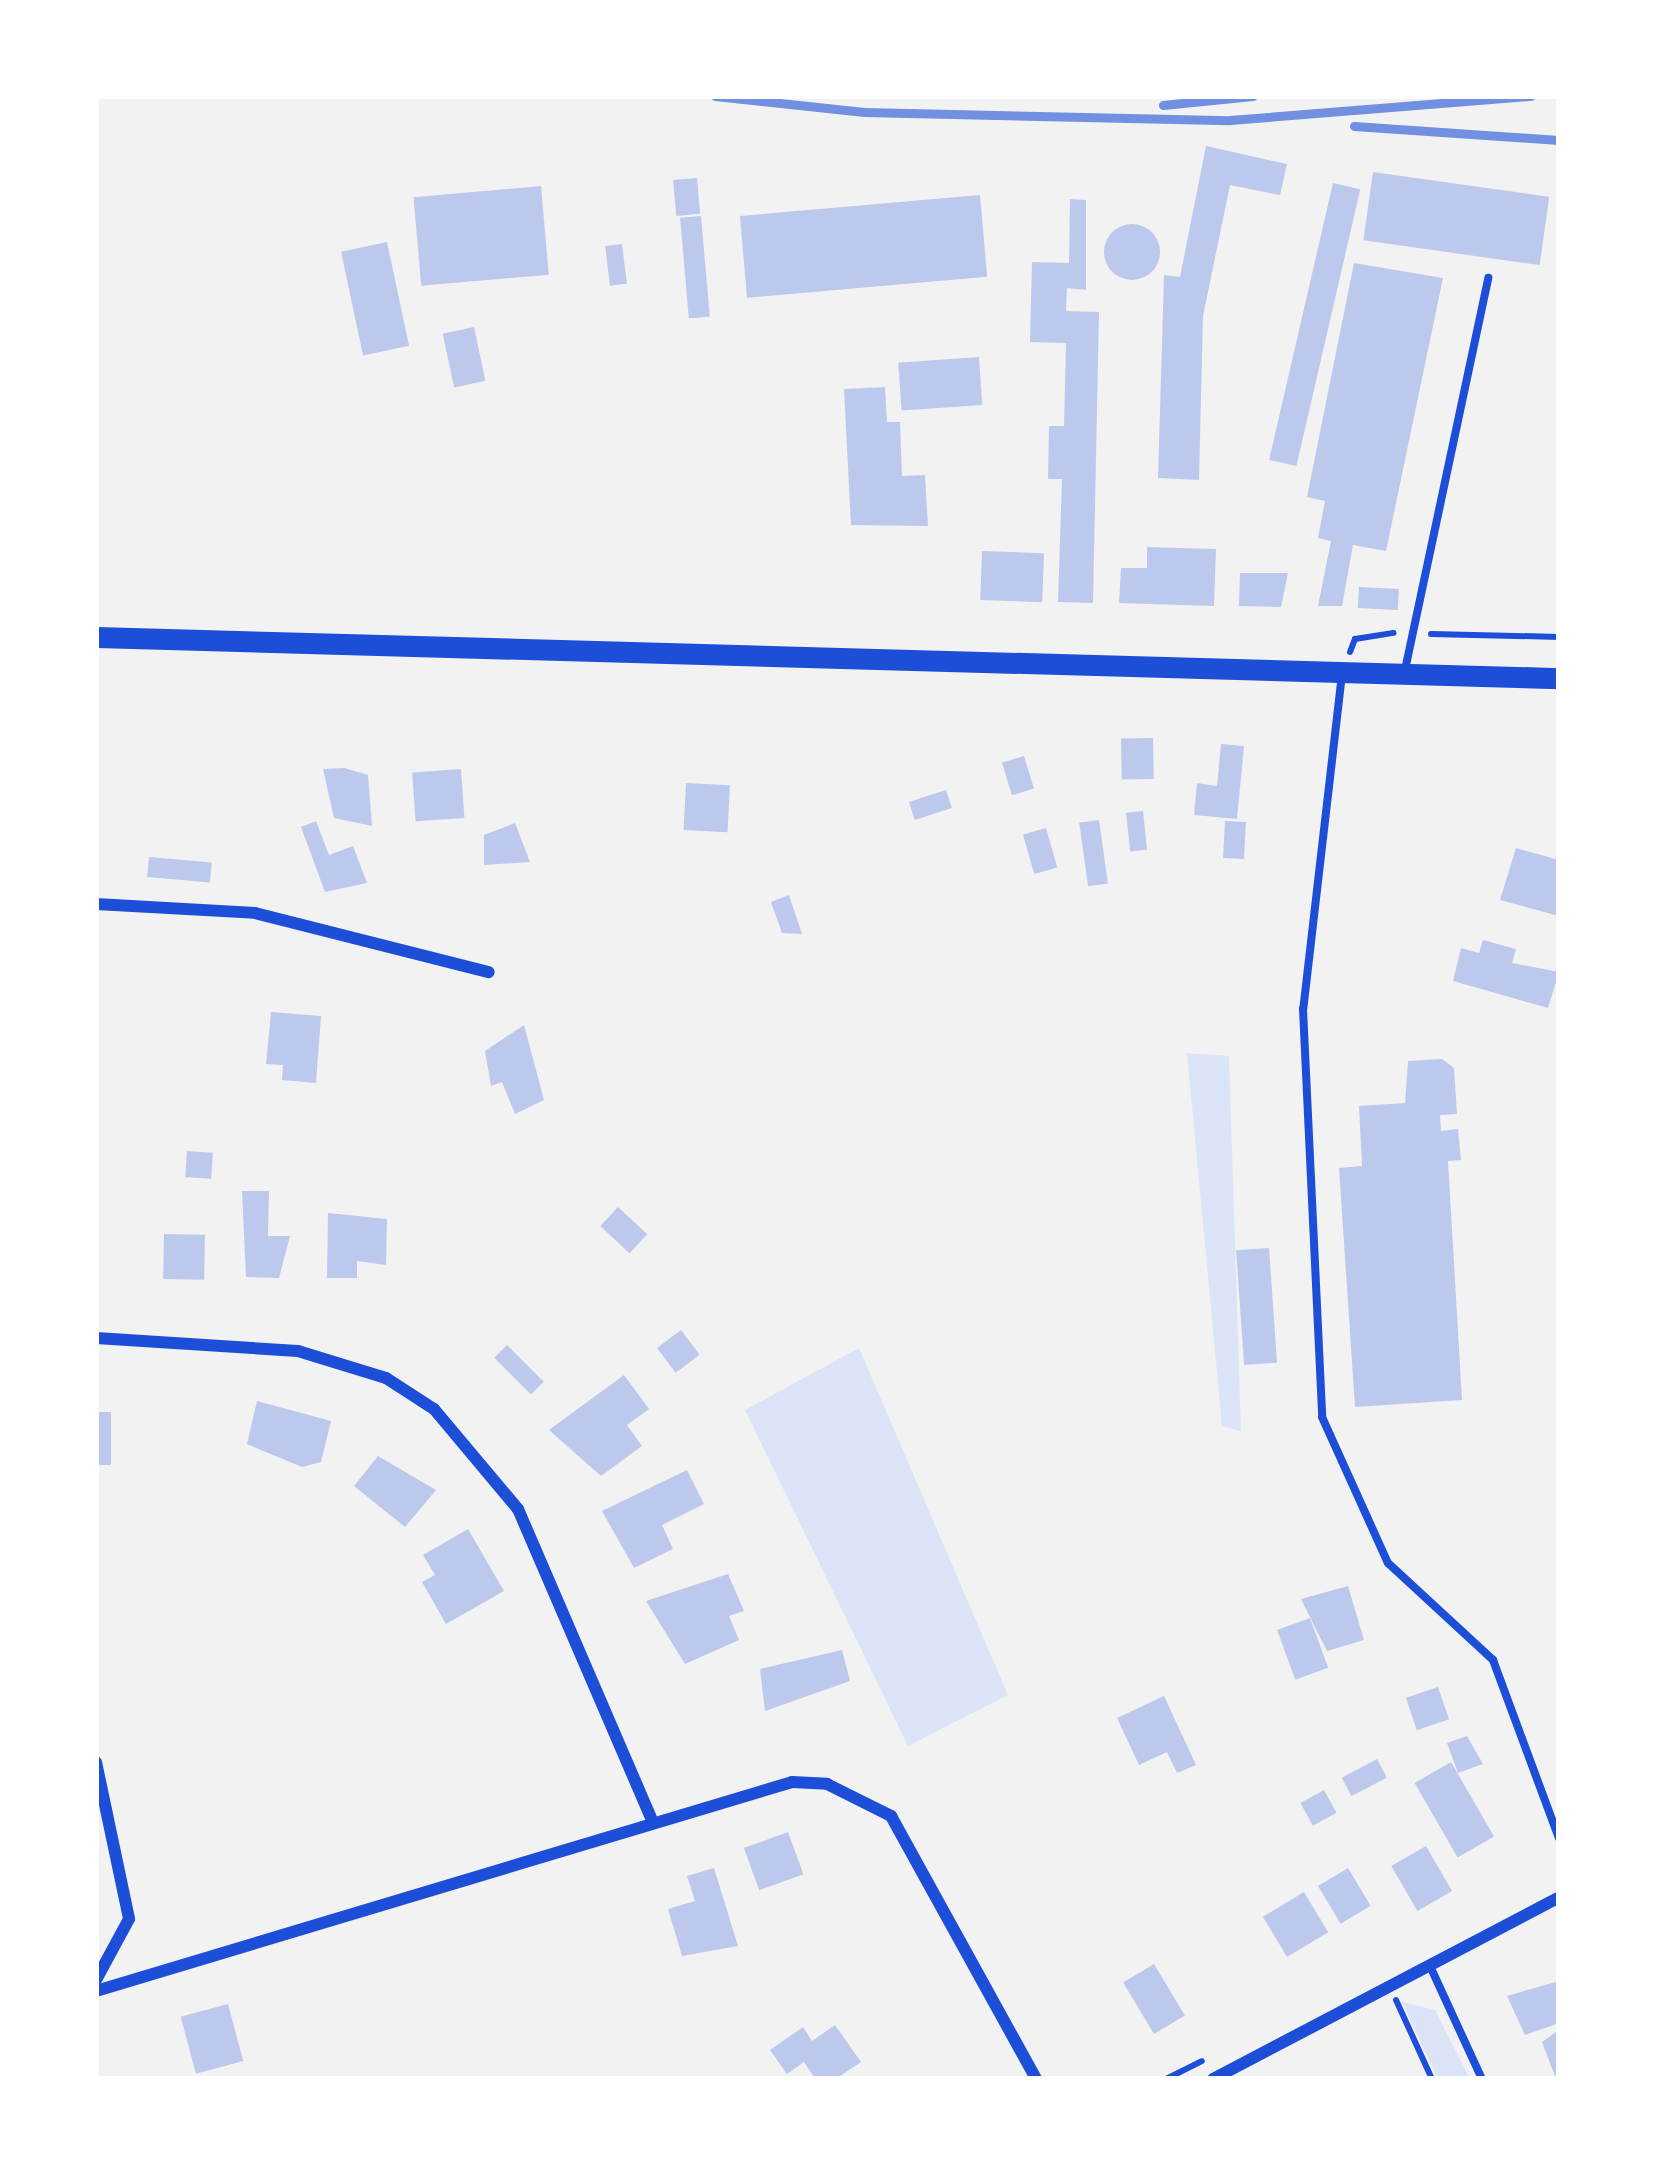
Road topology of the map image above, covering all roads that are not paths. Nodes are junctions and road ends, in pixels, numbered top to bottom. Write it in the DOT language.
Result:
graph roads {
  1 [pos="1489,278"];
  2 [pos="96,637"];
  3 [pos="1342,672"];
  4 [pos="1404,674"];
  5 [pos="1559,677"];
  6 [pos="96,904"];
  7 [pos="489,972"];
  8 [pos="96,1338"];
  9 [pos="96,1762"];
  10 [pos="653,1823"];
  11 [pos="1559,1838"];
  12 [pos="1559,1897"];
  13 [pos="1430,1964"];
  14 [pos="96,1980"];
  15 [pos="96,1990"];
  16 [pos="1036,2079"];
  17 [pos="1213,2079"];
  18 [pos="1482,2079"];
  1 -- 4 [label="lane"];
  2 -- 3 [label="main road"];
  3 -- 4 [label="main road"];
  3 -- 11 [label="lane"];
  4 -- 5 [label="main road"];
  6 -- 7 [label="street"];
  8 -- 10 [label="street"];
  9 -- 14 [label="street"];
  10 -- 15 [label="street"];
  10 -- 16 [label="street"];
  12 -- 13 [label="street"];
  13 -- 17 [label="street"];
  13 -- 18 [label="lane"];
}
